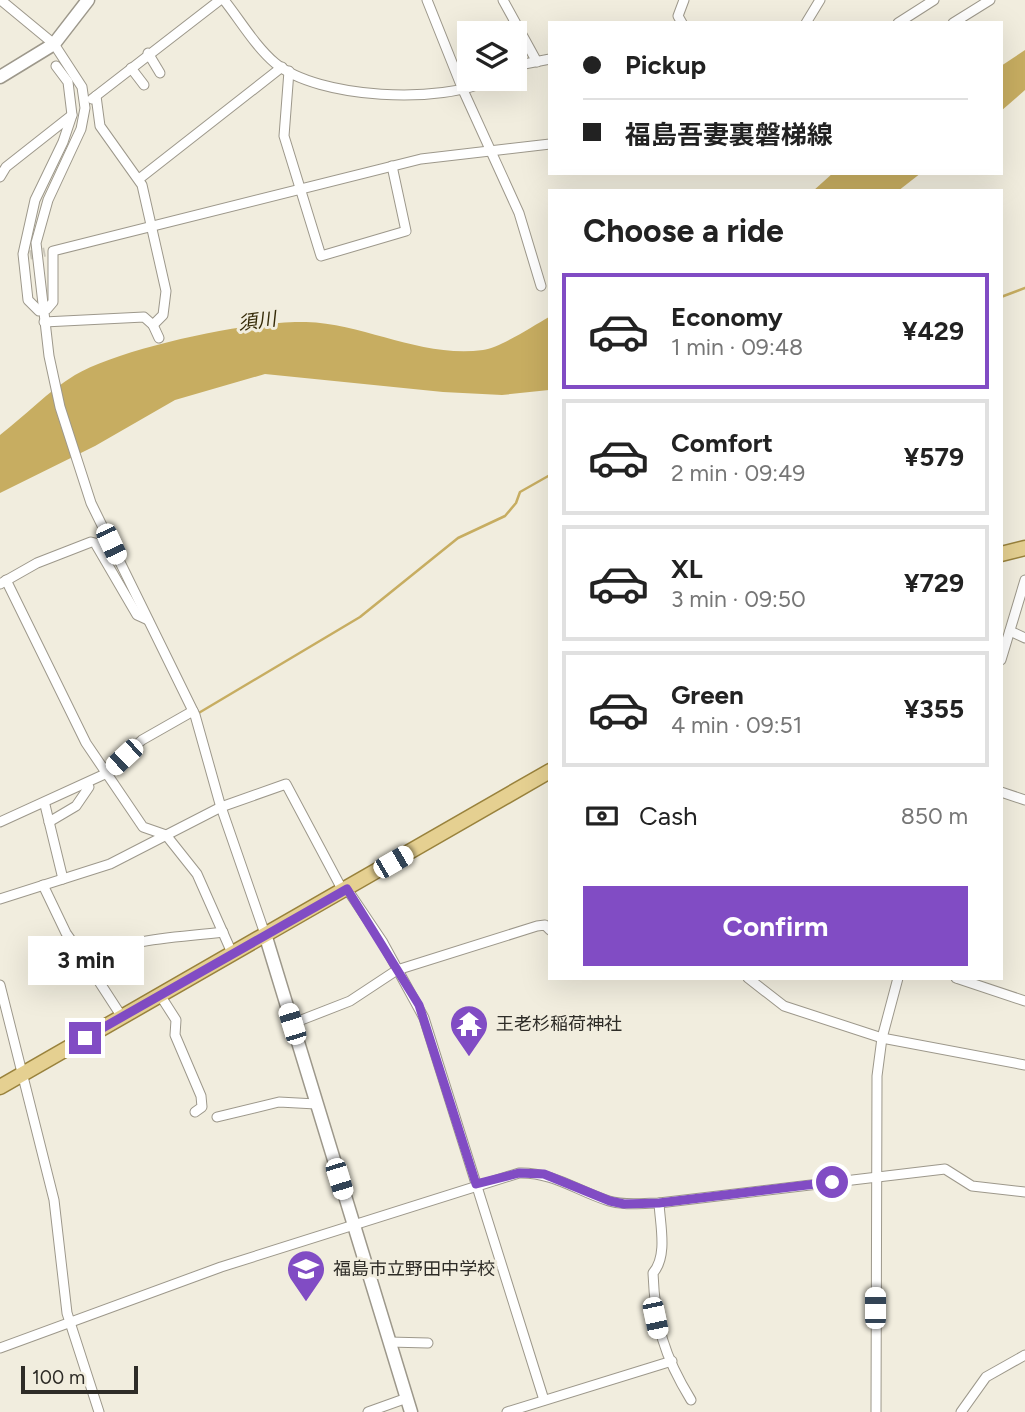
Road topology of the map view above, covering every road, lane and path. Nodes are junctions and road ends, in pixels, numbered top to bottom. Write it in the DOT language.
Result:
graph roads {
  1 [pos="88,0"];
  2 [pos="222,0"];
  3 [pos="427,0"];
  4 [pos="503,0"];
  5 [pos="684,0"];
  6 [pos="820,0"];
  7 [pos="934,0"];
  8 [pos="990,0"];
  9 [pos="2,1"];
  10 [pos="681,21"];
  11 [pos="807,21"];
  12 [pos="901,21"];
  13 [pos="956,21"];
  14 [pos="54,44"];
  15 [pos="148,53"];
  16 [pos="548,59"];
  17 [pos="537,62"];
  18 [pos="527,64"];
  19 [pos="57,66"];
  20 [pos="131,68"];
  21 [pos="285,69"];
  22 [pos="160,73"];
  23 [pos="457,75"];
  24 [pos="0,77"];
  25 [pos="144,85"];
  26 [pos="457,90"];
  27 [pos="463,91"];
  28 [pos="75,112"];
  29 [pos="548,144"];
  30 [pos="492,152"];
  31 [pos="391,166"];
  32 [pos="0,177"];
  33 [pos="139,179"];
  34 [pos="300,187"];
  35 [pos="149,225"];
  36 [pos="541,286"];
  37 [pos="43,311"];
  38 [pos="44,322"];
  39 [pos="153,325"];
  40 [pos="159,338"];
  41 [pos="1025,548"];
  42 [pos="1003,554"];
  43 [pos="1025,580"];
  44 [pos="3,582"];
  45 [pos="148,621"];
  46 [pos="1010,631"];
  47 [pos="1025,638"];
  48 [pos="1003,654"];
  49 [pos="193,711"];
  50 [pos="548,772"];
  51 [pos="106,774"];
  52 [pos="89,788"];
  53 [pos="1003,793"];
  54 [pos="1025,800"];
  55 [pos="45,805"];
  56 [pos="221,807"];
  57 [pos="0,822"];
  58 [pos="49,822"];
  59 [pos="166,835"];
  60 [pos="63,879"];
  61 [pos="43,885"];
  62 [pos="345,890"];
  63 [pos="0,899"];
  64 [pos="548,928"];
  65 [pos="223,932"];
  66 [pos="265,934"];
  67 [pos="232,953"];
  68 [pos="87,963"];
  69 [pos="397,970"];
  70 [pos="751,980"];
  71 [pos="897,980"];
  72 [pos="962,980"];
  73 [pos="0,985"];
  74 [pos="160,995"];
  75 [pos="1025,1001"];
  76 [pos="122,1017"];
  77 [pos="292,1024"];
  78 [pos="882,1038"];
  79 [pos="1025,1066"];
  80 [pos="22,1074"];
  81 [pos="0,1087"];
  82 [pos="316,1104"];
  83 [pos="195,1112"];
  84 [pos="217,1117"];
  85 [pos="878,1177"];
  86 [pos="476,1184"];
  87 [pos="1025,1192"];
  88 [pos="659,1203"];
  89 [pos="352,1223"];
  90 [pos="71,1322"];
  91 [pos="389,1342"];
  92 [pos="428,1343"];
  93 [pos="0,1348"];
  94 [pos="1025,1355"];
  95 [pos="672,1361"];
  96 [pos="407,1398"];
  97 [pos="544,1400"];
  98 [pos="691,1400"];
  99 [pos="99,1412"];
  100 [pos="368,1412"];
  101 [pos="411,1412"];
  102 [pos="507,1412"];
  103 [pos="876,1412"];
  104 [pos="961,1412"];
  1 -- 14 [label="street"];
  2 -- 15 [label="street"];
  2 -- 21 [label="street"];
  3 -- 23 [label="street"];
  4 -- 17 [label="street"];
  5 -- 10 [label="street"];
  6 -- 11 [label="street"];
  7 -- 12 [label="street"];
  8 -- 13 [label="street"];
  9 -- 14 [label="street"];
  14 -- 24 [label="street"];
  14 -- 37 [label="street"];
  15 -- 20 [label="street"];
  15 -- 22 [label="street"];
  16 -- 17 [label="street"];
  17 -- 18 [label="street"];
  19 -- 28 [label="street"];
  20 -- 25 [label="street"];
  20 -- 33 [label="street"];
  21 -- 26 [label="street"];
  21 -- 33 [label="street"];
  21 -- 34 [label="street"];
  27 -- 30 [label="street"];
  28 -- 32 [label="street"];
  28 -- 37 [label="street"];
  29 -- 30 [label="street"];
  30 -- 31 [label="street"];
  30 -- 36 [label="street"];
  31 -- 34 [label="street"];
  31 -- 34 [label="street"];
  33 -- 35 [label="street"];
  34 -- 35 [label="street"];
  35 -- 37 [label="street"];
  35 -- 39 [label="street"];
  37 -- 38 [label="street"];
  38 -- 39 [label="street"];
  38 -- 45 [label="street"];
  39 -- 40 [label="street"];
  41 -- 42 [label="main road"];
  43 -- 46 [label="street"];
  44 -- 45 [label="street"];
  44 -- 51 [label="street"];
  45 -- 49 [label="street"];
  46 -- 47 [label="street"];
  46 -- 48 [label="street"];
  49 -- 51 [label="street"];
  49 -- 56 [label="street"];
  50 -- 62 [label="main road"];
  51 -- 57 [label="street"];
  51 -- 59 [label="street"];
  52 -- 58 [label="street"];
  53 -- 54 [label="street"];
  55 -- 58 [label="street"];
  56 -- 59 [label="street"];
  56 -- 62 [label="street"];
  56 -- 66 [label="street"];
  58 -- 60 [label="street"];
  59 -- 60 [label="street"];
  59 -- 65 [label="street"];
  60 -- 61 [label="street"];
  61 -- 63 [label="street"];
  61 -- 68 [label="street"];
  62 -- 66 [label="main road"];
  62 -- 69 [label="street"];
  64 -- 69 [label="street"];
  65 -- 67 [label="street"];
  65 -- 68 [label="street"];
  66 -- 67 [label="main road"];
  66 -- 77 [label="street"];
  67 -- 74 [label="main road"];
  68 -- 76 [label="street"];
  69 -- 77 [label="street"];
  69 -- 86 [label="street"];
  70 -- 78 [label="street"];
  71 -- 78 [label="street"];
  72 -- 75 [label="street"];
  73 -- 80 [label="street"];
  74 -- 76 [label="main road"];
  74 -- 83 [label="street"];
  76 -- 80 [label="main road"];
  77 -- 82 [label="street"];
  78 -- 79 [label="street"];
  78 -- 85 [label="street"];
  80 -- 81 [label="main road"];
  80 -- 90 [label="street"];
  82 -- 84 [label="street"];
  82 -- 89 [label="street"];
  85 -- 87 [label="street"];
  85 -- 88 [label="street"];
  85 -- 103 [label="street"];
  86 -- 88 [label="street"];
  86 -- 89 [label="street"];
  86 -- 97 [label="street"];
  88 -- 95 [label="street"];
  89 -- 90 [label="street"];
  89 -- 91 [label="street"];
  90 -- 93 [label="street"];
  90 -- 99 [label="street"];
  91 -- 92 [label="street"];
  91 -- 96 [label="street"];
  94 -- 104 [label="street"];
  95 -- 97 [label="street"];
  95 -- 98 [label="street"];
  96 -- 100 [label="street"];
  96 -- 101 [label="street"];
  97 -- 102 [label="street"];
}
